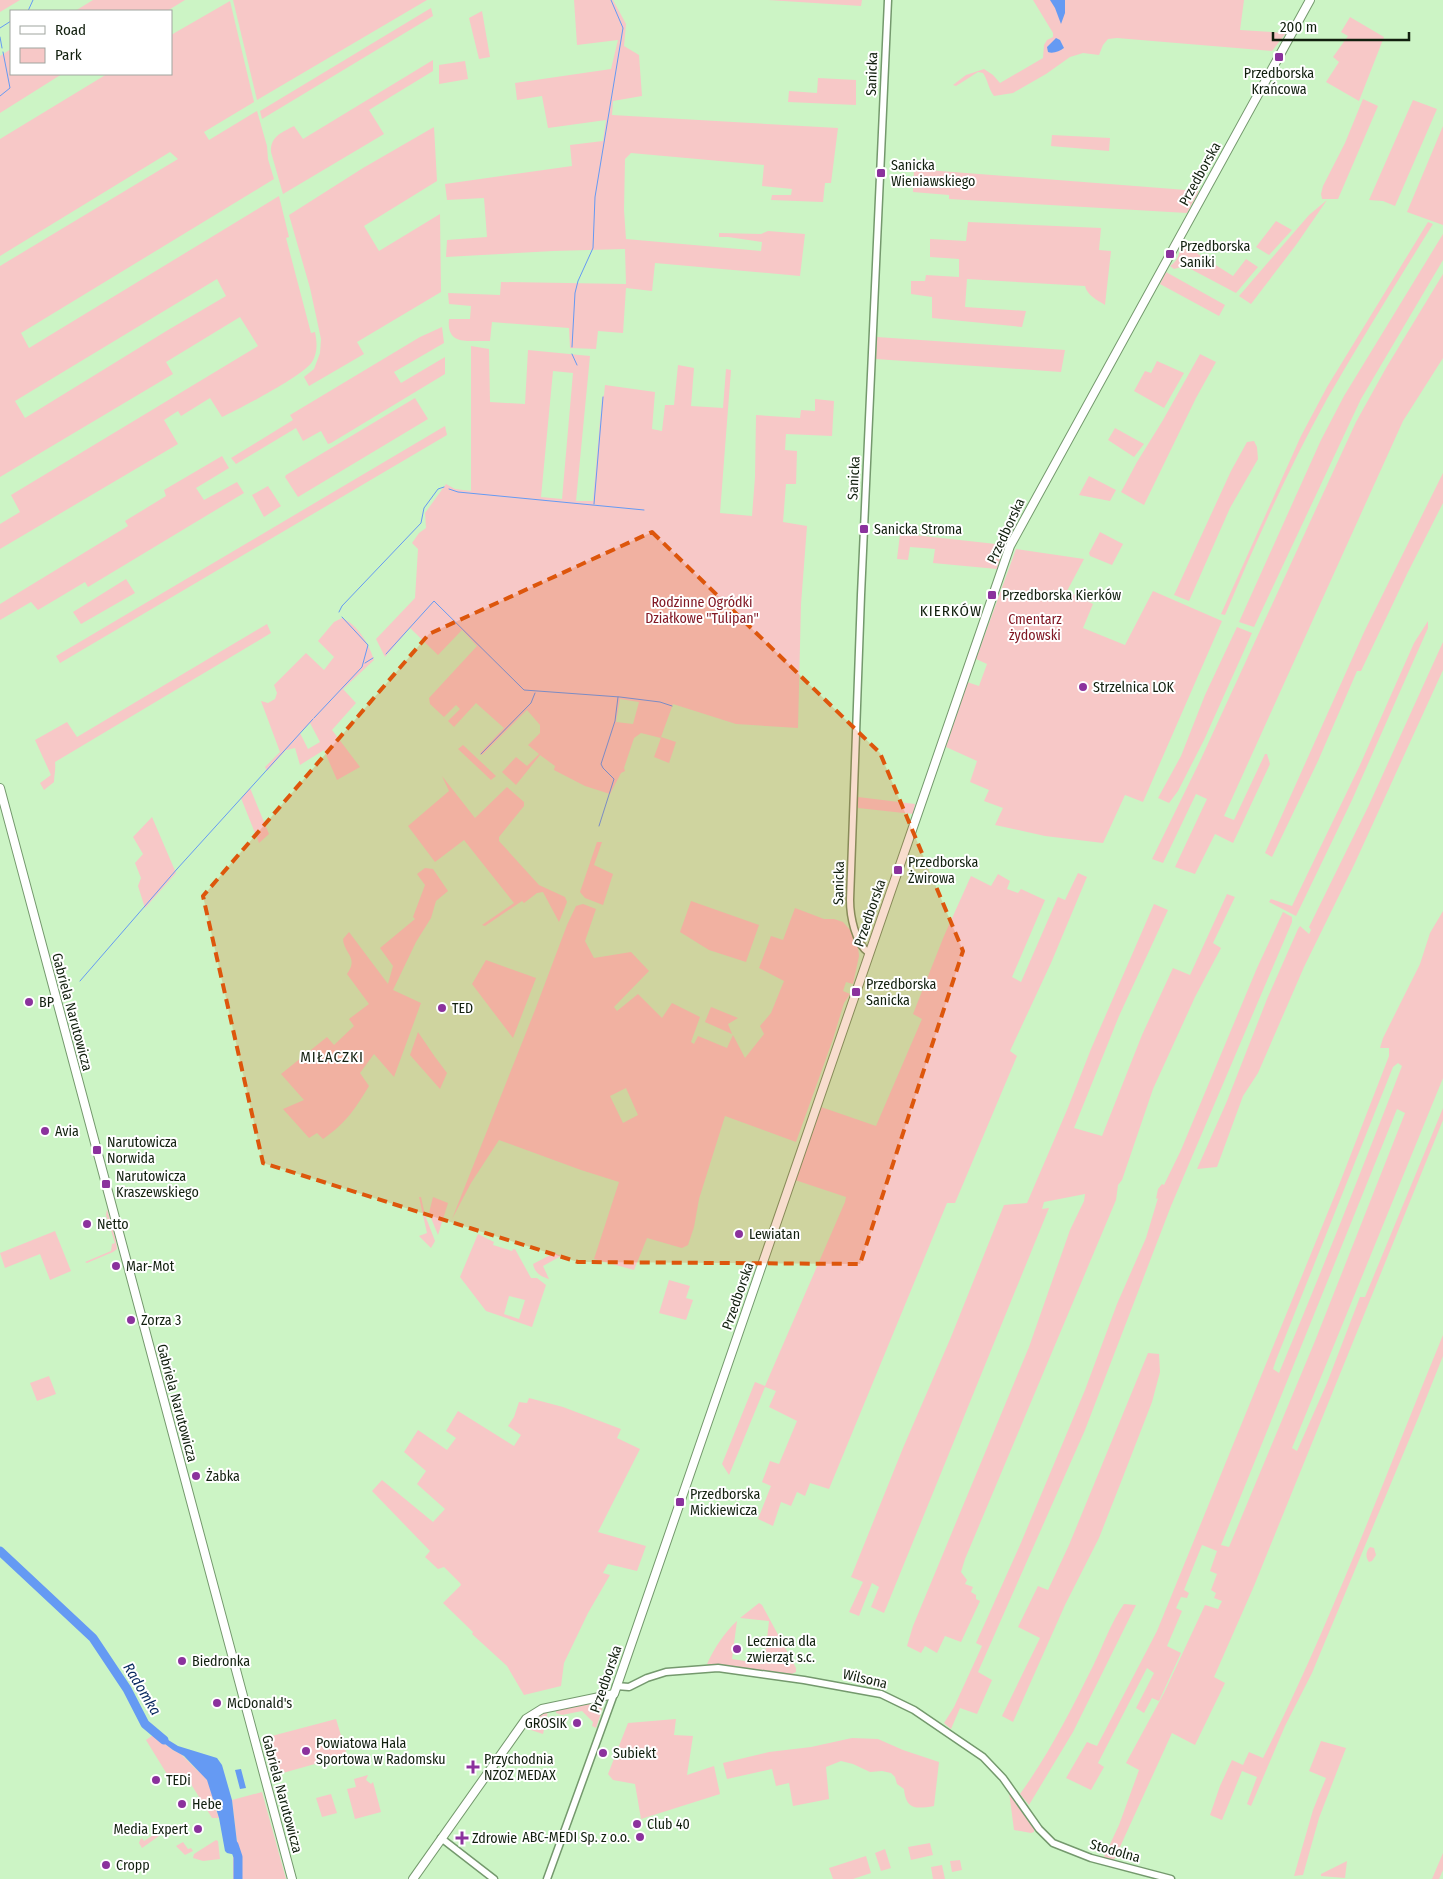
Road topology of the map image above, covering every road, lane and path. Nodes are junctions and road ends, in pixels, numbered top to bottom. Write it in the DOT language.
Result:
graph roads {
  1 [pos="888,0"];
  2 [pos="1310,0"];
  3 [pos="0,788"];
  4 [pos="869,953"];
  5 [pos="615,1690"];
  6 [pos="441,1838"];
  7 [pos="1053,1843"];
  8 [pos="548,1878"];
  9 [pos="292,1879"];
  10 [pos="413,1879"];
  11 [pos="494,1879"];
  12 [pos="1171,1879"];
  1 -- 4 [label="street, Sanicka"];
  2 -- 4 [label="main road, Przedborska"];
  3 -- 9 [label="main road, Gabriela Narutowicza"];
  4 -- 5 [label="main road, Przedborska"];
  5 -- 6 [label="main road"];
  5 -- 7 [label="street, Wilsona"];
  5 -- 8 [label="street, Przedborska"];
  6 -- 10 [label="main road"];
  6 -- 11 [label="street"];
  7 -- 12 [label="street, Stodolna"];
}
